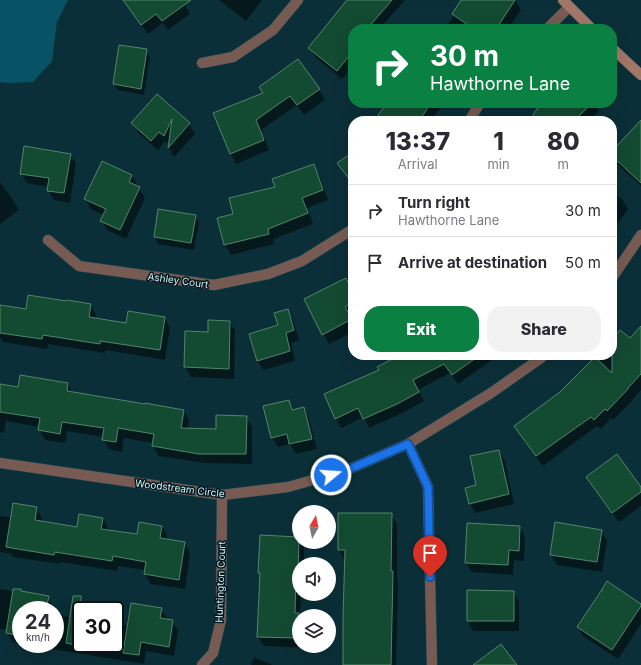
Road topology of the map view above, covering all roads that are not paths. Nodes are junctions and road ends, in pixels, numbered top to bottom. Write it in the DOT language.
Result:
graph roads {
  1 [pos="298,0"];
  2 [pos="566,4"];
  3 [pos="552,24"];
  4 [pos="587,24"];
  5 [pos="617,53"];
  6 [pos="202,63"];
  7 [pos="641,75"];
  8 [pos="348,232"];
  9 [pos="641,235"];
  10 [pos="48,240"];
  11 [pos="617,271"];
  12 [pos="537,360"];
  13 [pos="408,444"];
  14 [pos="0,463"];
  15 [pos="222,495"];
  16 [pos="202,665"];
  17 [pos="432,665"];
  1 -- 6 [label="street"];
  2 -- 3 [label="street"];
  2 -- 4 [label="street"];
  5 -- 7 [label="street"];
  8 -- 10 [label="street, Ashley Court"];
  9 -- 11 [label="street"];
  12 -- 13 [label="street, Woodstream Circle"];
  13 -- 15 [label="street, Woodstream Circle"];
  13 -- 17 [label="street"];
  14 -- 15 [label="street, Woodstream Circle"];
  15 -- 16 [label="street, Huntington Court"];
}
